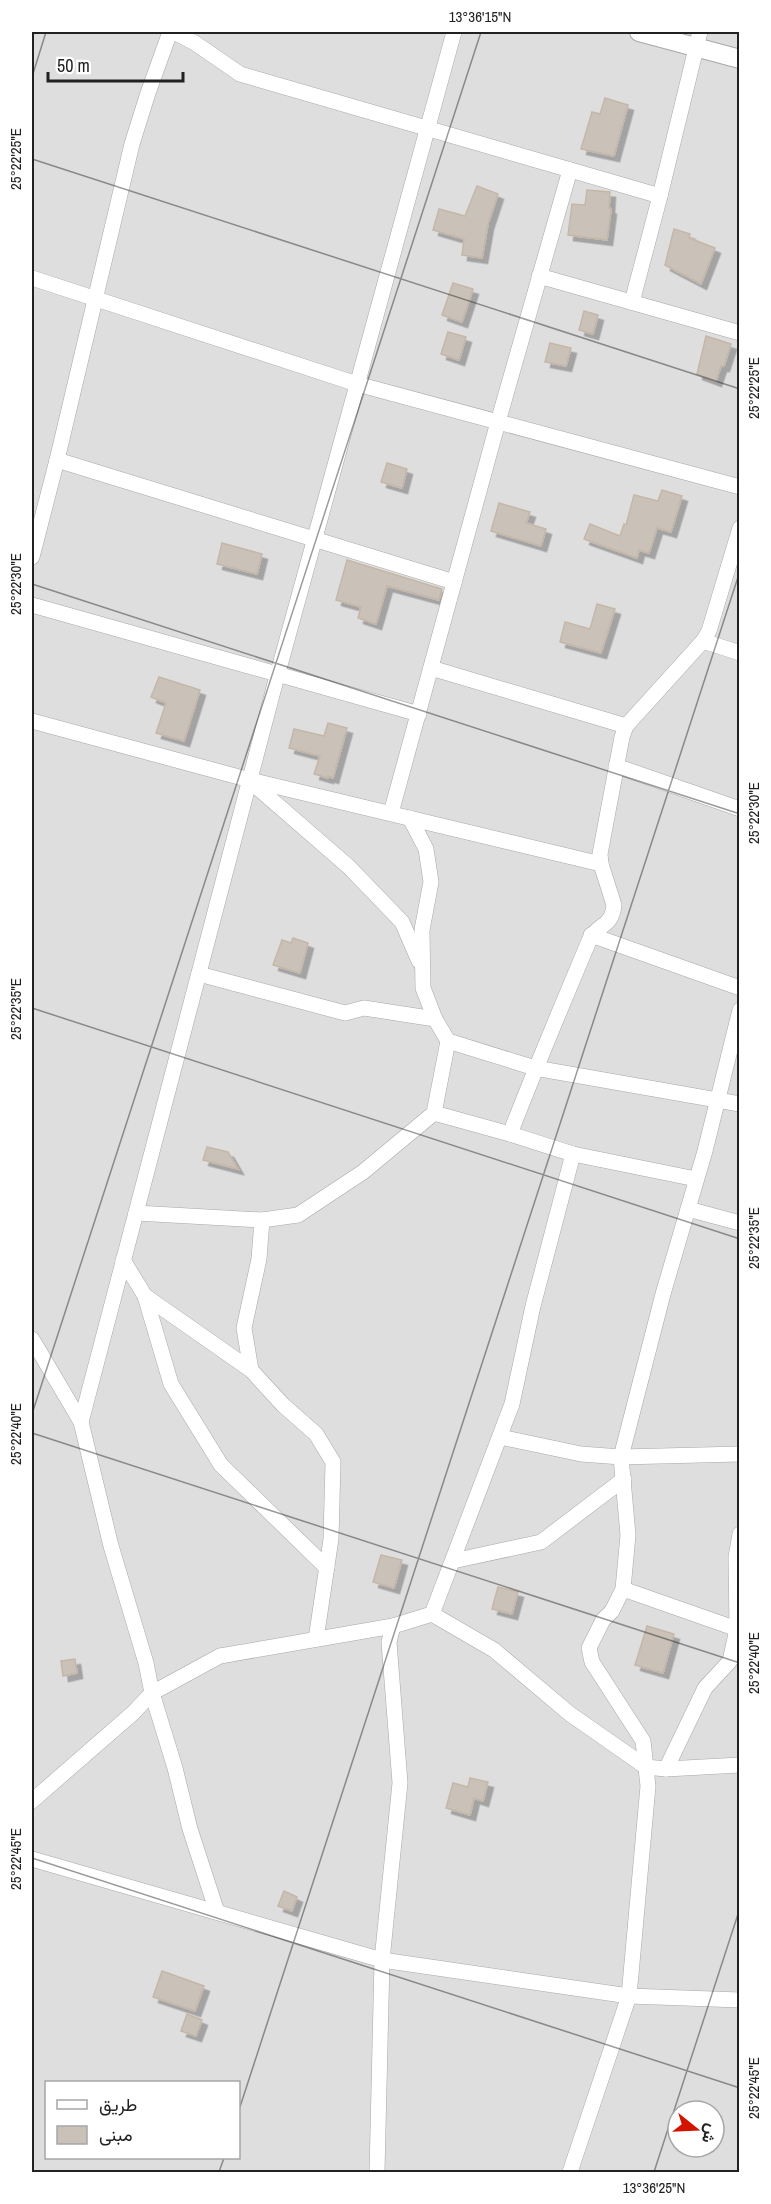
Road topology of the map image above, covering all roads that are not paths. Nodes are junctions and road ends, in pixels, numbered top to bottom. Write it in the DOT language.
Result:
graph roads {
  1 [pos="172,32"];
  2 [pos="454,32"];
  3 [pos="639,32"];
  4 [pos="698,39"];
  5 [pos="740,59"];
  6 [pos="427,128"];
  7 [pos="570,171"];
  8 [pos="660,196"];
  9 [pos="539,276"];
  10 [pos="32,278"];
  11 [pos="94,298"];
  12 [pos="632,302"];
  13 [pos="740,333"];
  14 [pos="357,384"];
  15 [pos="498,422"];
  16 [pos="57,460"];
  17 [pos="740,487"];
  18 [pos="740,528"];
  19 [pos="315,539"];
  20 [pos="32,557"];
  21 [pos="454,582"];
  22 [pos="32,605"];
  23 [pos="703,641"];
  24 [pos="740,653"];
  25 [pos="431,668"];
  26 [pos="278,675"];
  27 [pos="419,714"];
  28 [pos="32,721"];
  29 [pos="626,726"];
  30 [pos="616,766"];
  31 [pos="250,780"];
  32 [pos="740,809"];
  33 [pos="391,813"];
  34 [pos="410,818"];
  35 [pos="600,864"];
  36 [pos="591,935"];
  37 [pos="423,970"];
  38 [pos="199,974"];
  39 [pos="740,988"];
  40 [pos="740,1010"];
  41 [pos="435,1019"];
  42 [pos="448,1041"];
  43 [pos="535,1068"];
  44 [pos="719,1099"];
  45 [pos="740,1104"];
  46 [pos="434,1113"];
  47 [pos="510,1134"];
  48 [pos="573,1154"];
  49 [pos="696,1179"];
  50 [pos="688,1209"];
  51 [pos="136,1213"];
  52 [pos="262,1220"];
  53 [pos="740,1223"];
  54 [pos="123,1260"];
  55 [pos="145,1296"];
  56 [pos="32,1339"];
  57 [pos="250,1370"];
  58 [pos="81,1422"];
  59 [pos="500,1437"];
  60 [pos="740,1454"];
  61 [pos="621,1457"];
  62 [pos="624,1479"];
  63 [pos="740,1534"];
  64 [pos="453,1561"];
  65 [pos="327,1568"];
  66 [pos="623,1589"];
  67 [pos="432,1614"];
  68 [pos="393,1626"];
  69 [pos="737,1629"];
  70 [pos="316,1639"];
  71 [pos="735,1666"];
  72 [pos="152,1693"];
  73 [pos="740,1765"];
  74 [pos="646,1767"];
  75 [pos="666,1769"];
  76 [pos="32,1801"];
  77 [pos="32,1859"];
  78 [pos="218,1912"];
  79 [pos="382,1960"];
  80 [pos="629,1996"];
  81 [pos="740,2000"];
  82 [pos="377,2172"];
  83 [pos="570,2172"];
  1 -- 6 [label="street"];
  1 -- 11 [label="street"];
  2 -- 6 [label="street"];
  3 -- 4 [label="street"];
  4 -- 5 [label="street"];
  4 -- 8 [label="street"];
  6 -- 7 [label="street"];
  6 -- 14 [label="street"];
  7 -- 8 [label="street"];
  7 -- 9 [label="street"];
  8 -- 12 [label="street"];
  9 -- 12 [label="street"];
  9 -- 15 [label="street"];
  10 -- 11 [label="street"];
  11 -- 14 [label="street"];
  11 -- 16 [label="street"];
  12 -- 13 [label="street"];
  14 -- 15 [label="street"];
  14 -- 19 [label="street"];
  15 -- 17 [label="street"];
  15 -- 21 [label="street"];
  16 -- 19 [label="street"];
  16 -- 20 [label="street"];
  18 -- 23 [label="street"];
  19 -- 21 [label="street"];
  19 -- 26 [label="street"];
  21 -- 25 [label="street"];
  22 -- 26 [label="street"];
  23 -- 24 [label="street"];
  23 -- 29 [label="street"];
  25 -- 27 [label="street"];
  25 -- 29 [label="street"];
  26 -- 27 [label="street"];
  26 -- 31 [label="street"];
  27 -- 33 [label="street"];
  28 -- 31 [label="street"];
  29 -- 30 [label="street"];
  30 -- 32 [label="street"];
  30 -- 35 [label="street"];
  31 -- 33 [label="street"];
  31 -- 37 [label="street"];
  31 -- 38 [label="street"];
  33 -- 34 [label="street"];
  34 -- 35 [label="street"];
  34 -- 37 [label="street"];
  35 -- 36 [label="street"];
  36 -- 39 [label="street"];
  36 -- 43 [label="street"];
  37 -- 41 [label="street"];
  38 -- 41 [label="street"];
  38 -- 51 [label="street"];
  40 -- 44 [label="street"];
  41 -- 42 [label="street"];
  42 -- 43 [label="street"];
  42 -- 46 [label="street"];
  43 -- 44 [label="street"];
  43 -- 47 [label="street"];
  44 -- 45 [label="street"];
  44 -- 49 [label="street"];
  46 -- 47 [label="street"];
  46 -- 52 [label="street"];
  47 -- 48 [label="street"];
  48 -- 49 [label="street"];
  48 -- 59 [label="street"];
  49 -- 50 [label="street"];
  50 -- 53 [label="street"];
  50 -- 61 [label="street"];
  51 -- 52 [label="street"];
  51 -- 54 [label="street"];
  52 -- 57 [label="street"];
  54 -- 55 [label="street"];
  54 -- 58 [label="street"];
  55 -- 57 [label="street"];
  55 -- 65 [label="street"];
  56 -- 58 [label="street"];
  57 -- 65 [label="street"];
  58 -- 72 [label="street"];
  59 -- 61 [label="street"];
  59 -- 64 [label="street"];
  60 -- 61 [label="street"];
  61 -- 62 [label="street"];
  62 -- 64 [label="street"];
  62 -- 66 [label="street"];
  63 -- 69 [label="street"];
  64 -- 67 [label="street"];
  65 -- 70 [label="street"];
  66 -- 69 [label="street"];
  66 -- 74 [label="street"];
  67 -- 68 [label="street"];
  67 -- 74 [label="street"];
  68 -- 70 [label="street"];
  68 -- 79 [label="street"];
  69 -- 71 [label="street"];
  70 -- 72 [label="street"];
  71 -- 75 [label="street"];
  72 -- 76 [label="street"];
  72 -- 78 [label="street"];
  73 -- 75 [label="street"];
  74 -- 75 [label="street"];
  74 -- 80 [label="street"];
  77 -- 78 [label="street"];
  78 -- 79 [label="street"];
  79 -- 80 [label="street"];
  79 -- 82 [label="street"];
  80 -- 81 [label="street"];
  80 -- 83 [label="street"];
}
